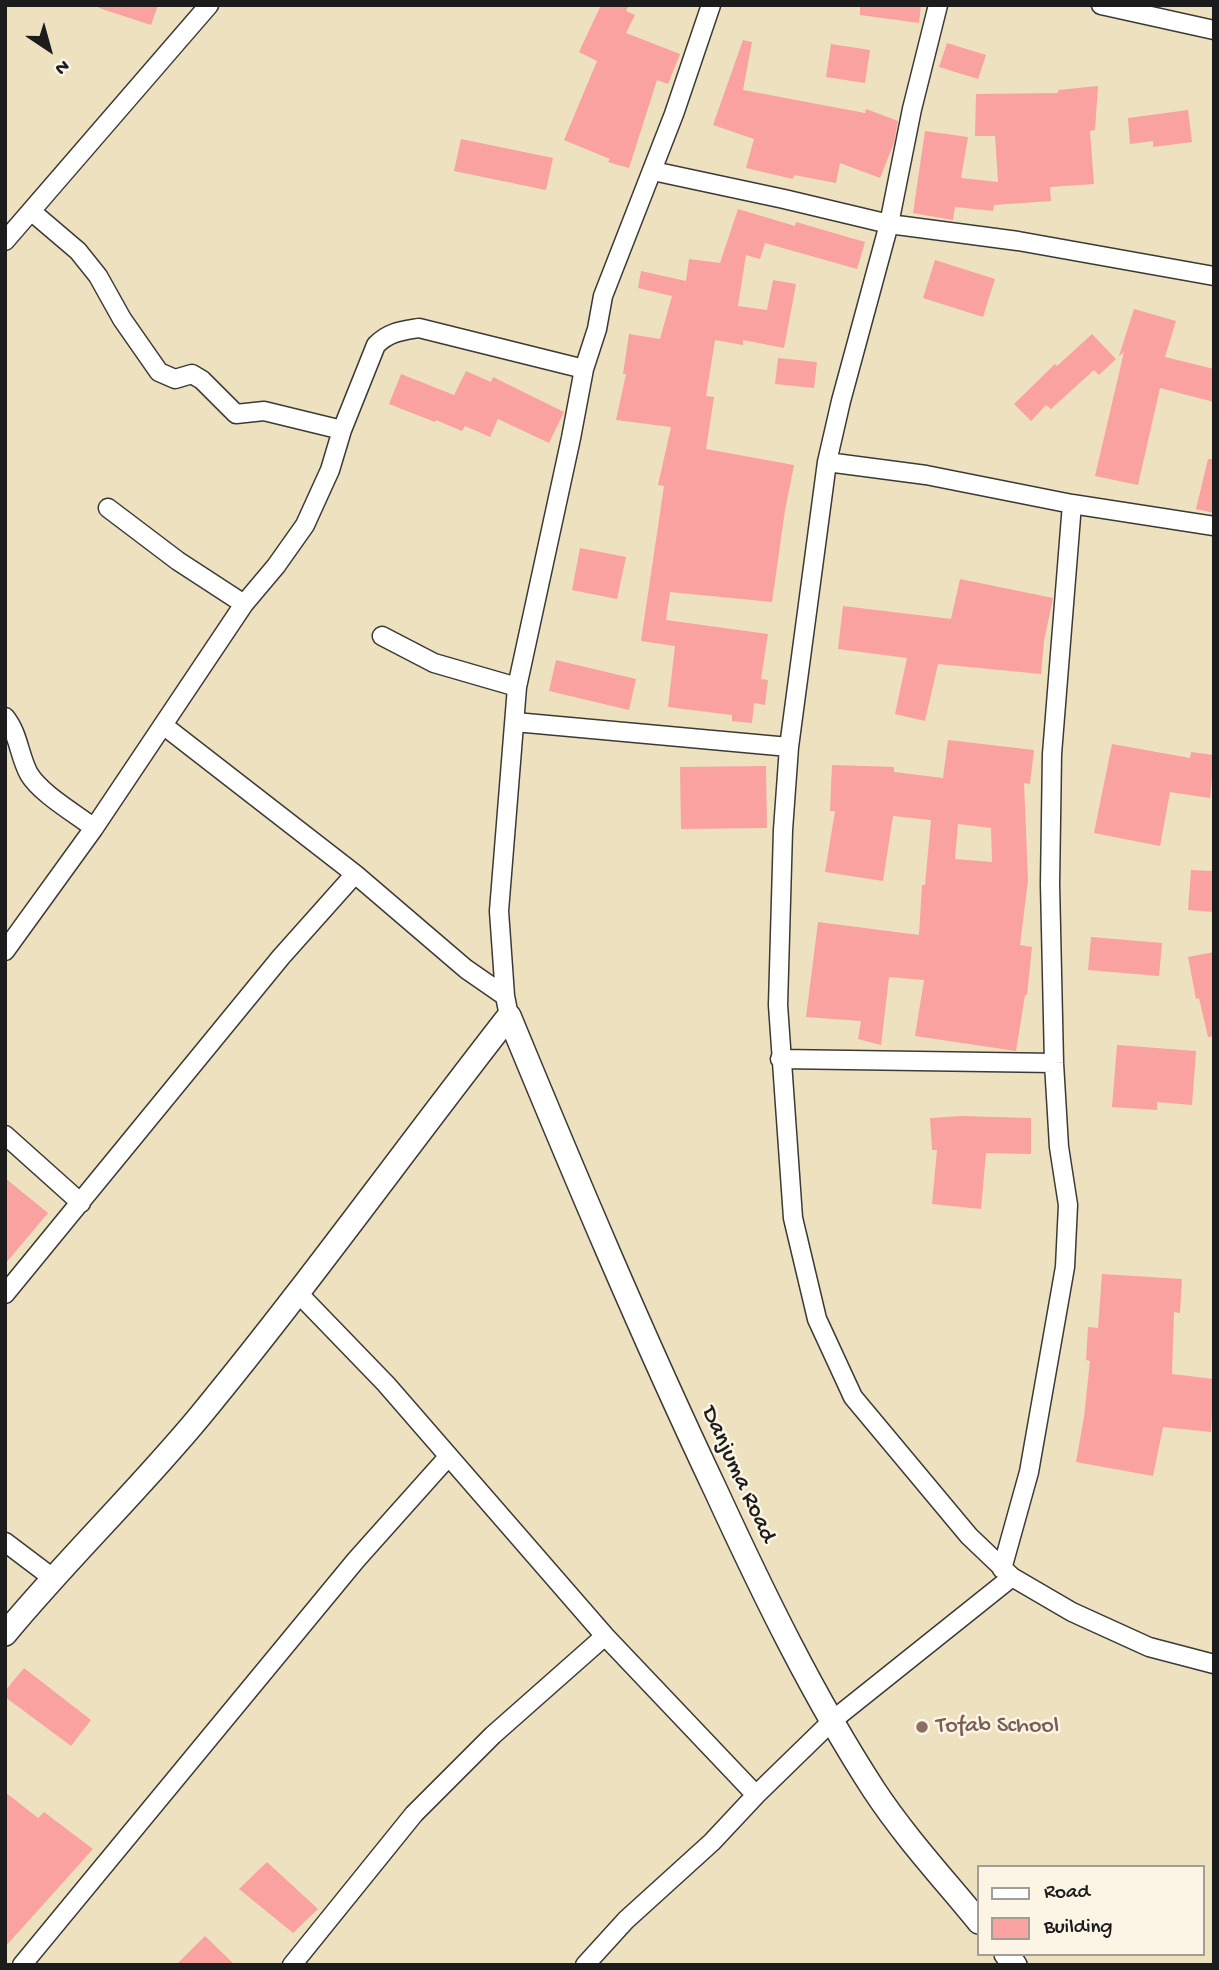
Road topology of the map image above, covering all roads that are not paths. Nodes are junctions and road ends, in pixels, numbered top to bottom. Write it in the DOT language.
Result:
graph roads {
  1 [pos="209,5"];
  2 [pos="711,5"];
  3 [pos="938,5"];
  4 [pos="1101,5"];
  5 [pos="1214,30"];
  6 [pos="653,171"];
  7 [pos="31,211"];
  8 [pos="889,224"];
  9 [pos="5,241"];
  10 [pos="1214,276"];
  11 [pos="584,369"];
  12 [pos="342,430"];
  13 [pos="827,462"];
  14 [pos="1072,504"];
  15 [pos="108,508"];
  16 [pos="1214,526"];
  17 [pos="244,604"];
  18 [pos="382,636"];
  19 [pos="517,687"];
  20 [pos="5,717"];
  21 [pos="515,722"];
  22 [pos="163,725"];
  23 [pos="789,747"];
  24 [pos="94,828"];
  25 [pos="355,874"];
  26 [pos="5,951"];
  27 [pos="507,1006"];
  28 [pos="780,1059"];
  29 [pos="1054,1063"];
  30 [pos="5,1135"];
  31 [pos="80,1203"];
  32 [pos="5,1294"];
  33 [pos="299,1294"];
  34 [pos="448,1457"];
  35 [pos="5,1542"];
  36 [pos="1007,1573"];
  37 [pos="54,1579"];
  38 [pos="5,1634"];
  39 [pos="605,1636"];
  40 [pos="1214,1664"];
  41 [pos="833,1720"];
  42 [pos="756,1795"];
  43 [pos="978,1921"];
  44 [pos="22,1965"];
  45 [pos="292,1965"];
  46 [pos="585,1965"];
  1 -- 7 [label="street"];
  2 -- 6 [label="street"];
  3 -- 8 [label="street"];
  4 -- 5 [label="street"];
  6 -- 8 [label="street"];
  6 -- 11 [label="street"];
  7 -- 9 [label="street"];
  7 -- 12 [label="street"];
  8 -- 10 [label="street"];
  8 -- 13 [label="street"];
  11 -- 12 [label="street"];
  11 -- 19 [label="street"];
  12 -- 17 [label="street"];
  13 -- 14 [label="street"];
  13 -- 23 [label="street"];
  14 -- 16 [label="street"];
  14 -- 29 [label="street"];
  15 -- 17 [label="street"];
  17 -- 22 [label="street"];
  18 -- 19 [label="street"];
  19 -- 21 [label="street"];
  20 -- 24 [label="street"];
  21 -- 23 [label="street"];
  21 -- 27 [label="street"];
  22 -- 24 [label="street"];
  22 -- 25 [label="street"];
  23 -- 28 [label="street"];
  24 -- 26 [label="street"];
  25 -- 27 [label="street"];
  25 -- 31 [label="street"];
  27 -- 33 [label="street"];
  27 -- 41 [label="street, Danjuma Road"];
  28 -- 29 [label="street"];
  28 -- 36 [label="street"];
  29 -- 36 [label="street"];
  30 -- 31 [label="street"];
  31 -- 32 [label="street"];
  33 -- 34 [label="street"];
  33 -- 37 [label="street"];
  34 -- 39 [label="street"];
  34 -- 44 [label="street"];
  35 -- 37 [label="street"];
  36 -- 40 [label="street"];
  36 -- 41 [label="street"];
  37 -- 38 [label="street"];
  39 -- 42 [label="street"];
  39 -- 45 [label="street"];
  41 -- 42 [label="street"];
  41 -- 43 [label="street, Danjuma Road"];
  42 -- 46 [label="street"];
}
